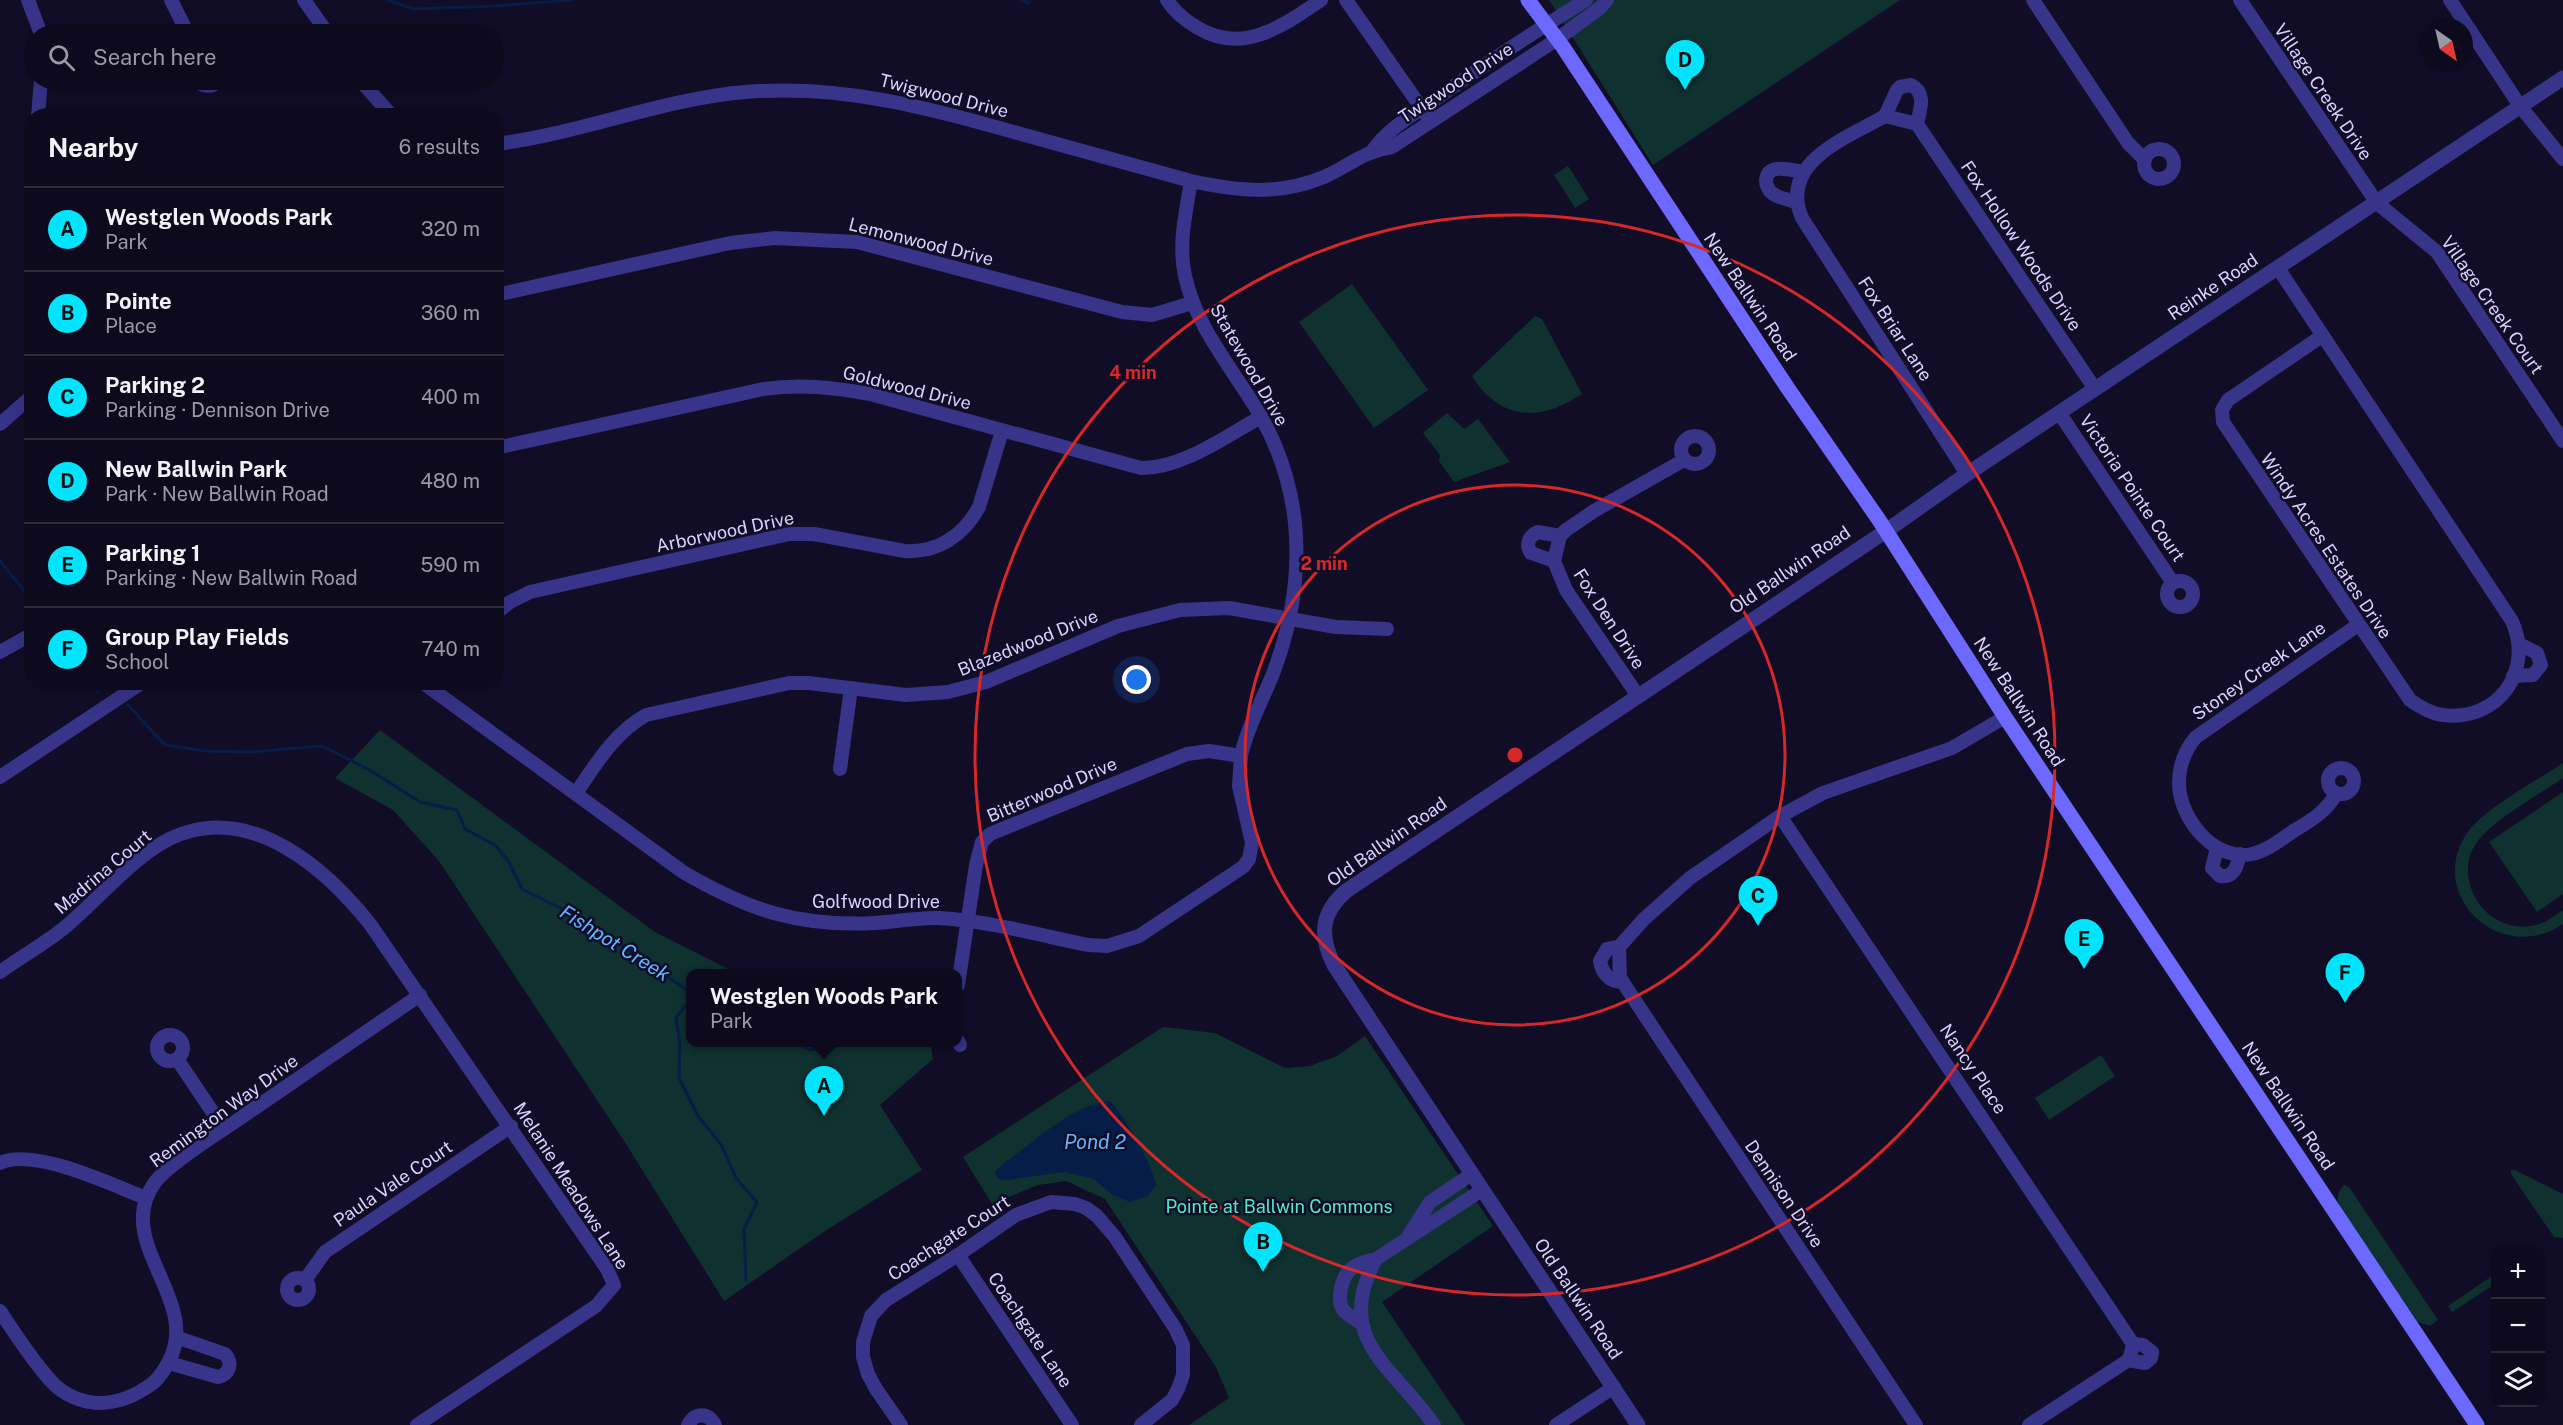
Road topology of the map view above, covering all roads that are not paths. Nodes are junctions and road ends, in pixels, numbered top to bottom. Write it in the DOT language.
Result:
graph roads {
  1 [pos="28,0"];
  2 [pos="171,0"];
  3 [pos="304,0"];
  4 [pos="1167,0"];
  5 [pos="1321,0"];
  6 [pos="1346,0"];
  7 [pos="1528,0"];
  8 [pos="1586,0"];
  9 [pos="1607,0"];
  10 [pos="2033,0"];
  11 [pos="2240,0"];
  12 [pos="2450,0"];
  13 [pos="38,24"];
  14 [pos="183,24"];
  15 [pos="321,24"];
  16 [pos="1545,24"];
  17 [pos="1556,40"];
  18 [pos="2563,78"];
  19 [pos="39,90"];
  20 [pos="368,90"];
  21 [pos="2520,106"];
  22 [pos="38,108"];
  23 [pos="382,108"];
  24 [pos="1422,108"];
  25 [pos="1885,116"];
  26 [pos="1430,121"];
  27 [pos="1917,124"];
  28 [pos="504,142"];
  29 [pos="1373,150"];
  30 [pos="2563,159"];
  31 [pos="2145,160"];
  32 [pos="1803,172"];
  33 [pos="1191,181"];
  34 [pos="1795,202"];
  35 [pos="2377,203"];
  36 [pos="2278,268"];
  37 [pos="504,292"];
  38 [pos="1192,303"];
  39 [pos="2322,336"];
  40 [pos="2095,388"];
  41 [pos="24,403"];
  42 [pos="2060,414"];
  43 [pos="1261,417"];
  44 [pos="0,424"];
  45 [pos="1002,431"];
  46 [pos="2563,441"];
  47 [pos="504,446"];
  48 [pos="1684,460"];
  49 [pos="1967,474"];
  50 [pos="1886,531"];
  51 [pos="1560,536"];
  52 [pos="1554,561"];
  53 [pos="2173,583"];
  54 [pos="504,607"];
  55 [pos="1290,617"];
  56 [pos="2358,625"];
  57 [pos="1387,629"];
  58 [pos="24,638"];
  59 [pos="2519,644"];
  60 [pos="0,652"];
  61 [pos="2513,676"];
  62 [pos="851,688"];
  63 [pos="131,690"];
  64 [pos="444,690"];
  65 [pos="1638,696"];
  66 [pos="2005,717"];
  67 [pos="1241,756"];
  68 [pos="840,769"];
  69 [pos="0,777"];
  70 [pos="576,793"];
  71 [pos="2336,794"];
  72 [pos="1780,816"];
  73 [pos="1252,843"];
  74 [pos="2217,848"];
  75 [pos="2240,854"];
  76 [pos="968,922"];
  77 [pos="960,969"];
  78 [pos="0,972"];
  79 [pos="420,995"];
  80 [pos="177,1059"];
  81 [pos="511,1126"];
  82 [pos="224,1129"];
  83 [pos="0,1163"];
  84 [pos="1472,1174"];
  85 [pos="1482,1190"];
  86 [pos="146,1198"];
  87 [pos="1406,1239"];
  88 [pos="958,1255"];
  89 [pos="1376,1259"];
  90 [pos="305,1280"];
  91 [pos="0,1311"];
  92 [pos="1360,1323"];
  93 [pos="176,1337"];
  94 [pos="2133,1344"];
  95 [pos="2127,1360"];
  96 [pos="169,1363"];
  97 [pos="1614,1388"];
  98 [pos="417,1425"];
  99 [pos="688,1425"];
  100 [pos="715,1425"];
  101 [pos="901,1425"];
  102 [pos="1072,1425"];
  103 [pos="1141,1425"];
  104 [pos="1434,1425"];
  105 [pos="1556,1425"];
  106 [pos="1638,1425"];
  107 [pos="1916,1425"];
  108 [pos="2029,1425"];
  109 [pos="2477,1425"];
  1 -- 13 [label="street"];
  2 -- 14 [label="street"];
  3 -- 15 [label="street"];
  4 -- 5 [label="street"];
  6 -- 24 [label="street"];
  7 -- 16 [label="main road, New Ballwin Road"];
  8 -- 16 [label="street, Twigwood Drive"];
  9 -- 17 [label="street, Twigwood Drive"];
  10 -- 31 [label="street"];
  11 -- 35 [label="street, Village Creek Drive"];
  12 -- 21 [label="street"];
  16 -- 17 [label="main road, New Ballwin Road"];
  16 -- 24 [label="street, Twigwood Drive"];
  17 -- 26 [label="street, Twigwood Drive"];
  17 -- 50 [label="main road, New Ballwin Road"];
  18 -- 21 [label="street, Reinke Road"];
  19 -- 22 [label="street"];
  20 -- 23 [label="street"];
  21 -- 30 [label="street"];
  21 -- 35 [label="street, Reinke Road"];
  24 -- 26 [label="street"];
  24 -- 29 [label="street, Twigwood Drive"];
  25 -- 27 [label="street"];
  25 -- 27 [label="street"];
  25 -- 32 [label="street"];
  26 -- 29 [label="street, Twigwood Drive"];
  27 -- 40 [label="street, Fox Hollow Woods Drive"];
  28 -- 33 [label="street, Twigwood Drive"];
  29 -- 33 [label="street, Twigwood Drive"];
  32 -- 34 [label="street"];
  32 -- 34 [label="street"];
  33 -- 38 [label="street, Statewood Drive"];
  34 -- 49 [label="street, Fox Briar Lane"];
  35 -- 36 [label="street, Reinke Road"];
  35 -- 46 [label="street, Village Creek Court"];
  36 -- 39 [label="street, Windy Acres Estates Drive"];
  36 -- 40 [label="street, Reinke Road"];
  37 -- 38 [label="street, Lemonwood Drive"];
  38 -- 43 [label="street, Statewood Drive"];
  39 -- 56 [label="street, Windy Acres Estates Drive"];
  39 -- 59 [label="street, Windy Acres Estates Drive"];
  40 -- 42 [label="street, Reinke Road"];
  41 -- 44 [label="street"];
  42 -- 49 [label="street, Reinke Road"];
  42 -- 53 [label="street, Victoria Pointe Court"];
  43 -- 45 [label="street, Goldwood Drive"];
  43 -- 55 [label="street, Statewood Drive"];
  45 -- 47 [label="street, Goldwood Drive"];
  45 -- 54 [label="street, Arborwood Drive"];
  48 -- 51 [label="street"];
  49 -- 50 [label="street, Reinke Road"];
  50 -- 65 [label="street, Old Ballwin Road"];
  50 -- 66 [label="main road, New Ballwin Road"];
  51 -- 52 [label="street, Fox Den Drive"];
  51 -- 52 [label="street, Fox Den Drive"];
  52 -- 65 [label="street, Fox Den Drive"];
  55 -- 57 [label="street, Blazedwood Drive"];
  55 -- 62 [label="street, Blazedwood Drive"];
  55 -- 67 [label="street, Statewood Drive"];
  56 -- 61 [label="street, Windy Acres Estates Drive"];
  56 -- 74 [label="street, Stoney Creek Lane"];
  58 -- 60 [label="street"];
  59 -- 61 [label="street, Windy Acres Estates Drive"];
  59 -- 61 [label="street, Windy Acres Estates Drive"];
  62 -- 68 [label="street"];
  62 -- 70 [label="street, Blazedwood Drive"];
  63 -- 69 [label="street"];
  64 -- 70 [label="street, Golfwood Drive"];
  65 -- 84 [label="street, Old Ballwin Road"];
  66 -- 72 [label="street, Dennison Drive"];
  66 -- 109 [label="main road, New Ballwin Road"];
  67 -- 73 [label="street, Statewood Drive"];
  67 -- 76 [label="street, Bitterwood Drive"];
  70 -- 76 [label="street, Golfwood Drive"];
  71 -- 75 [label="street"];
  72 -- 94 [label="street, Nancy Place"];
  72 -- 107 [label="street, Dennison Drive"];
  73 -- 76 [label="street, Golfwood Drive"];
  74 -- 75 [label="street"];
  74 -- 75 [label="street"];
  76 -- 77 [label="street, Bitterwood Drive"];
  78 -- 79 [label="street, Madrina Court"];
  79 -- 81 [label="street, Melanie Meadows Lane"];
  79 -- 82 [label="street, Remington Way Drive"];
  80 -- 82 [label="street"];
  81 -- 90 [label="street, Paula Vale Court"];
  81 -- 98 [label="street, Melanie Meadows Lane"];
  82 -- 86 [label="street, Remington Way Drive"];
  83 -- 86 [label="street"];
  84 -- 85 [label="street, Old Ballwin Road"];
  84 -- 87 [label="street"];
  85 -- 87 [label="street"];
  85 -- 97 [label="street, Old Ballwin Road"];
  86 -- 93 [label="street"];
  87 -- 89 [label="street"];
  88 -- 101 [label="street, Coachgate Court"];
  88 -- 102 [label="street, Coachgate Lane"];
  88 -- 103 [label="street, Coachgate Court"];
  89 -- 92 [label="street"];
  89 -- 92 [label="street"];
  91 -- 96 [label="street"];
  92 -- 104 [label="street"];
  93 -- 96 [label="street"];
  93 -- 96 [label="street"];
  94 -- 95 [label="street"];
  94 -- 95 [label="street, Nancy Place"];
  95 -- 108 [label="street, Nancy Place"];
  97 -- 105 [label="street"];
  97 -- 106 [label="street, Old Ballwin Road"];
  99 -- 100 [label="street"];
}
